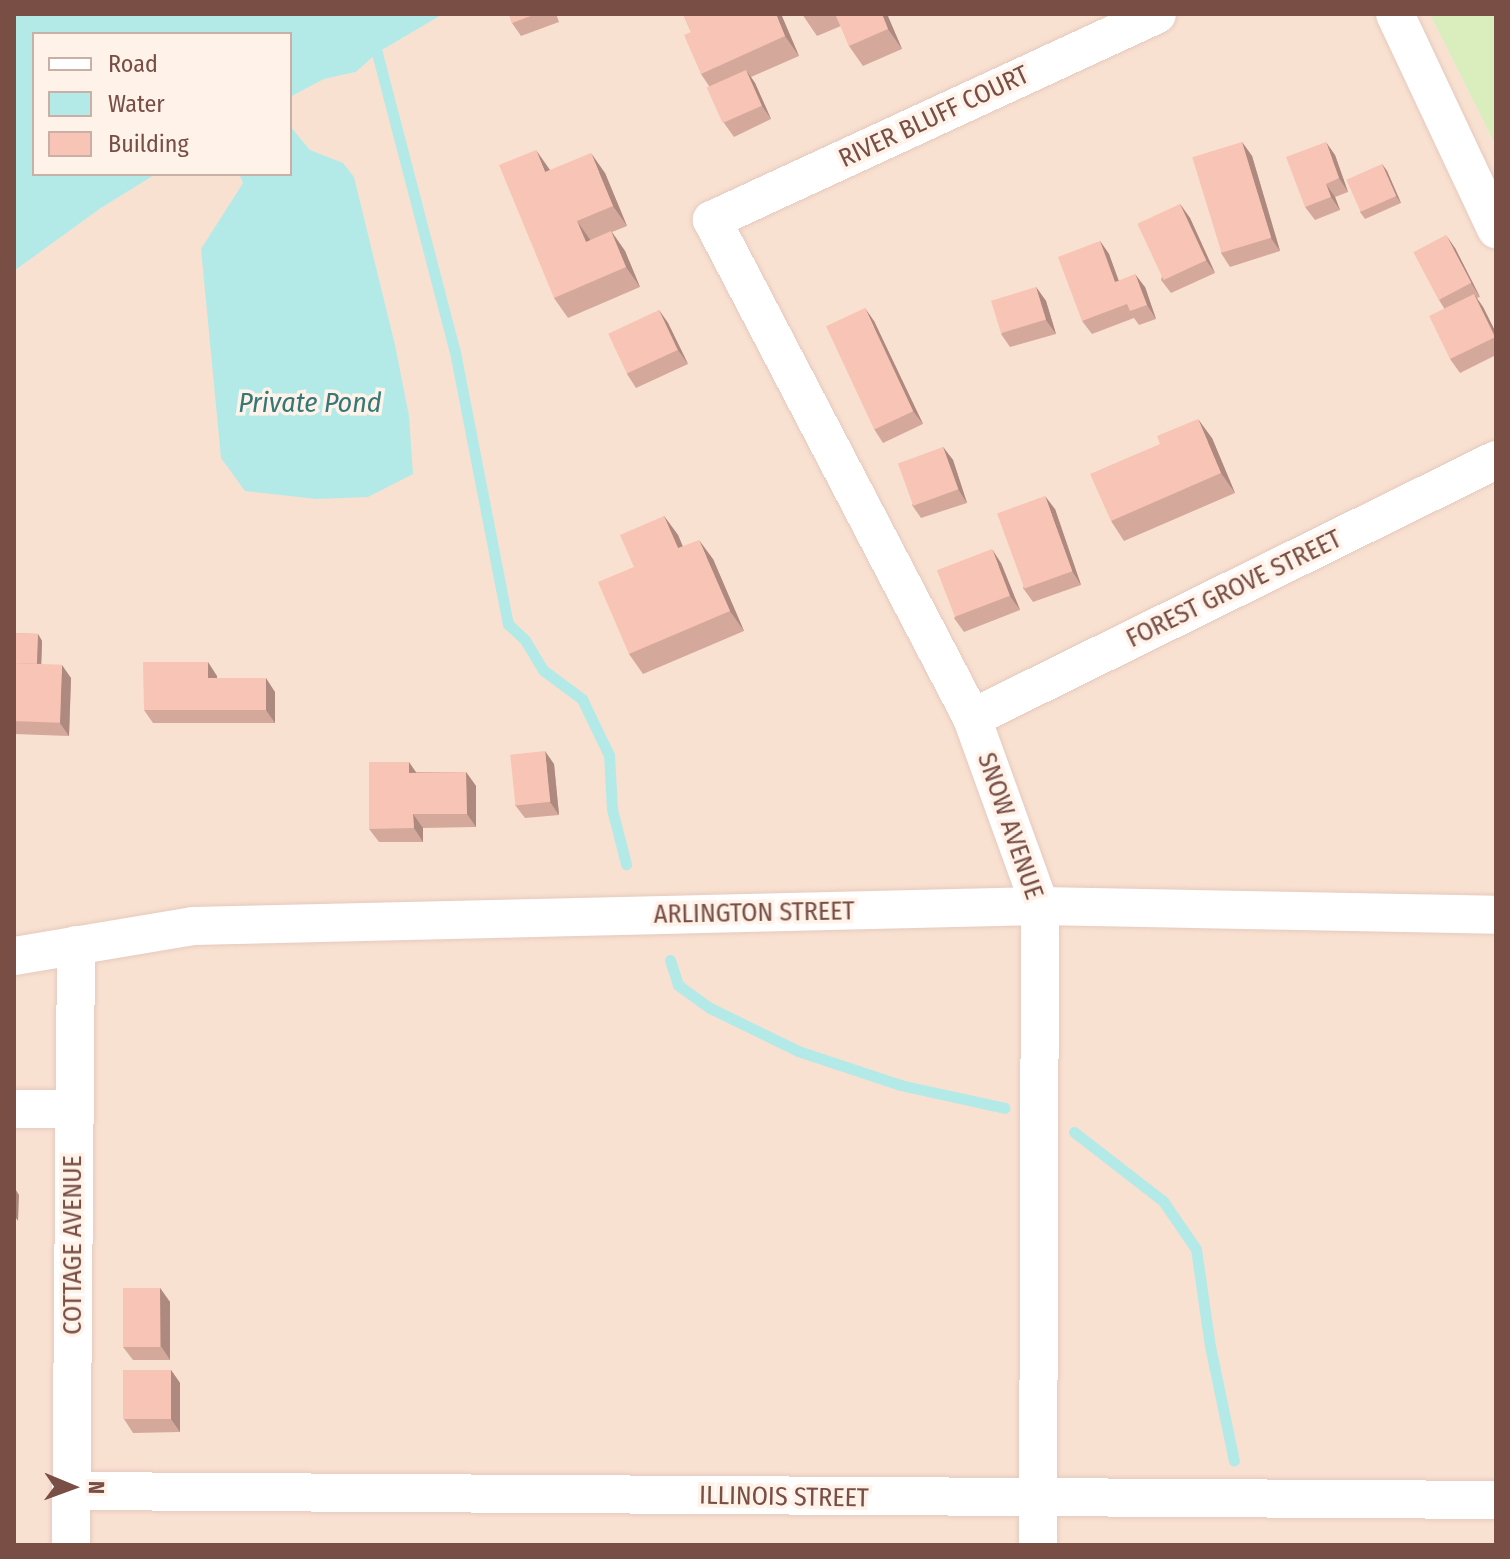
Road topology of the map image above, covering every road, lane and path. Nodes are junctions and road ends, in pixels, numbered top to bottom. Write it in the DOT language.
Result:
graph roads {
  1 [pos="1157,14"];
  2 [pos="1395,14"];
  3 [pos="712,220"];
  4 [pos="1496,229"];
  5 [pos="1496,460"];
  6 [pos="972,718"];
  7 [pos="1040,906"];
  8 [pos="1496,915"];
  9 [pos="76,945"];
  10 [pos="14,956"];
  11 [pos="14,1109"];
  12 [pos="74,1109"];
  13 [pos="71,1491"];
  14 [pos="1039,1500"];
  15 [pos="1496,1500"];
  16 [pos="71,1545"];
  17 [pos="1038,1545"];
  1 -- 3 [label="street, RIVER BLUFF COURT"];
  2 -- 4 [label="street"];
  3 -- 6 [label="street, SNOW AVENUE"];
  5 -- 6 [label="street, FOREST GROVE STREET"];
  6 -- 7 [label="street, SNOW AVENUE"];
  7 -- 8 [label="street, ARLINGTON STREET"];
  7 -- 9 [label="street, ARLINGTON STREET"];
  7 -- 14 [label="street, SNOW AVENUE"];
  9 -- 10 [label="street, ARLINGTON STREET"];
  9 -- 12 [label="street, COTTAGE AVENUE"];
  11 -- 12 [label="street"];
  12 -- 13 [label="street, COTTAGE AVENUE"];
  13 -- 14 [label="street, ILLINOIS STREET"];
  13 -- 16 [label="street, COTTAGE AVENUE"];
  14 -- 15 [label="street, ILLINOIS STREET"];
  14 -- 17 [label="street, SNOW AVENUE"];
}
